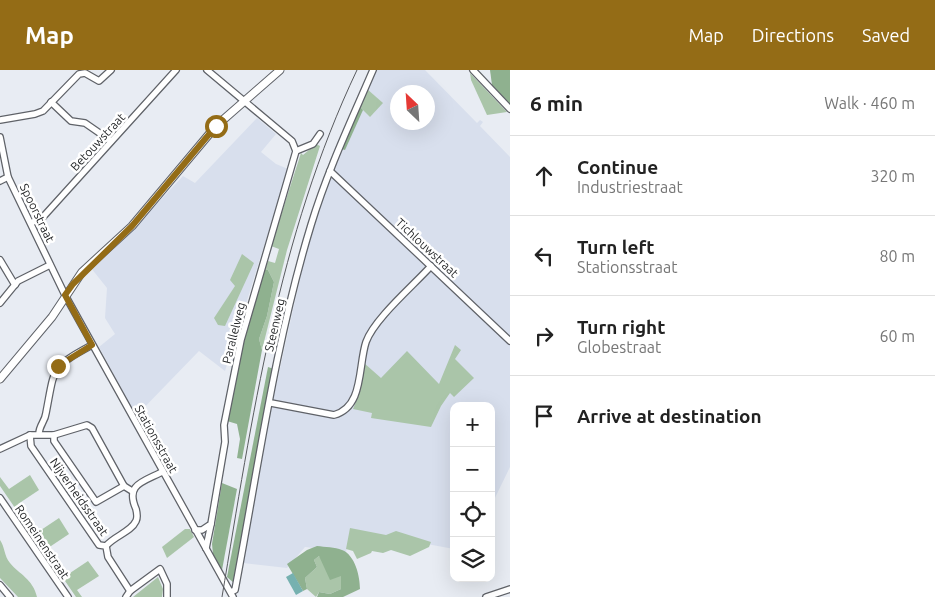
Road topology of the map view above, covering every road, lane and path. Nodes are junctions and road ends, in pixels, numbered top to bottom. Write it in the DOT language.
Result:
graph roads {
  1 [pos="111,70"];
  2 [pos="176,70"];
  3 [pos="208,70"];
  4 [pos="280,70"];
  5 [pos="373,70"];
  6 [pos="473,70"];
  7 [pos="245,100"];
  8 [pos="51,102"];
  9 [pos="510,109"];
  10 [pos="0,120"];
  11 [pos="320,134"];
  12 [pos="0,137"];
  13 [pos="111,141"];
  14 [pos="296,151"];
  15 [pos="330,171"];
  16 [pos="8,177"];
  17 [pos="0,181"];
  18 [pos="31,223"];
  19 [pos="0,260"];
  20 [pos="50,265"];
  21 [pos="432,266"];
  22 [pos="15,285"];
  23 [pos="65,295"];
  24 [pos="0,303"];
  25 [pos="510,341"];
  26 [pos="92,345"];
  27 [pos="0,380"];
  28 [pos="271,403"];
  29 [pos="38,434"];
  30 [pos="30,435"];
  31 [pos="54,435"];
  32 [pos="0,449"];
  33 [pos="162,472"];
  34 [pos="124,486"];
  35 [pos="132,491"];
  36 [pos="0,498"];
  37 [pos="211,524"];
  38 [pos="195,530"];
  39 [pos="106,546"];
  40 [pos="206,548"];
  41 [pos="0,585"];
  42 [pos="510,589"];
  43 [pos="130,591"];
  44 [pos="232,595"];
  45 [pos="10,597"];
  46 [pos="68,597"];
  47 [pos="126,597"];
  48 [pos="167,597"];
  49 [pos="486,597"];
  1 -- 8 [label="street"];
  2 -- 13 [label="street, Betouwstraat"];
  3 -- 7 [label="street"];
  4 -- 7 [label="street"];
  5 -- 15 [label="street, Steenweg"];
  6 -- 9 [label="street"];
  7 -- 14 [label="street"];
  7 -- 23 [label="street"];
  8 -- 10 [label="street"];
  8 -- 13 [label="street"];
  11 -- 14 [label="street"];
  12 -- 16 [label="street, Spoorstraat"];
  13 -- 18 [label="street, Betouwstraat"];
  14 -- 37 [label="street, Parallelweg"];
  15 -- 21 [label="street, Tichlouwstraat"];
  15 -- 28 [label="street, Steenweg"];
  16 -- 17 [label="street"];
  16 -- 18 [label="street, Spoorstraat"];
  18 -- 20 [label="street, Spoorstraat"];
  19 -- 22 [label="street"];
  20 -- 22 [label="street"];
  20 -- 23 [label="street, Spoorstraat"];
  21 -- 25 [label="street, Tichlouwstraat"];
  21 -- 28 [label="street"];
  22 -- 24 [label="street"];
  23 -- 26 [label="street, Stationsstraat"];
  23 -- 27 [label="street"];
  26 -- 29 [label="street"];
  26 -- 33 [label="street, Stationsstraat"];
  28 -- 44 [label="street, Steenweg"];
  29 -- 30 [label="street"];
  29 -- 31 [label="street"];
  30 -- 32 [label="street"];
  30 -- 39 [label="street, Nijverheidsstraat"];
  31 -- 34 [label="street"];
  31 -- 34 [label="street"];
  33 -- 35 [label="street"];
  33 -- 38 [label="street, Stationsstraat"];
  34 -- 35 [label="street"];
  35 -- 39 [label="street"];
  36 -- 46 [label="street, Romeinenstraat"];
  37 -- 38 [label="street"];
  37 -- 40 [label="street, Parallelweg"];
  38 -- 40 [label="street, Stationsstraat"];
  39 -- 43 [label="street, Nijverheidsstraat"];
  40 -- 44 [label="street, Stationsstraat"];
  41 -- 45 [label="street"];
  42 -- 49 [label="street"];
  43 -- 47 [label="street"];
  43 -- 48 [label="street"];
}
